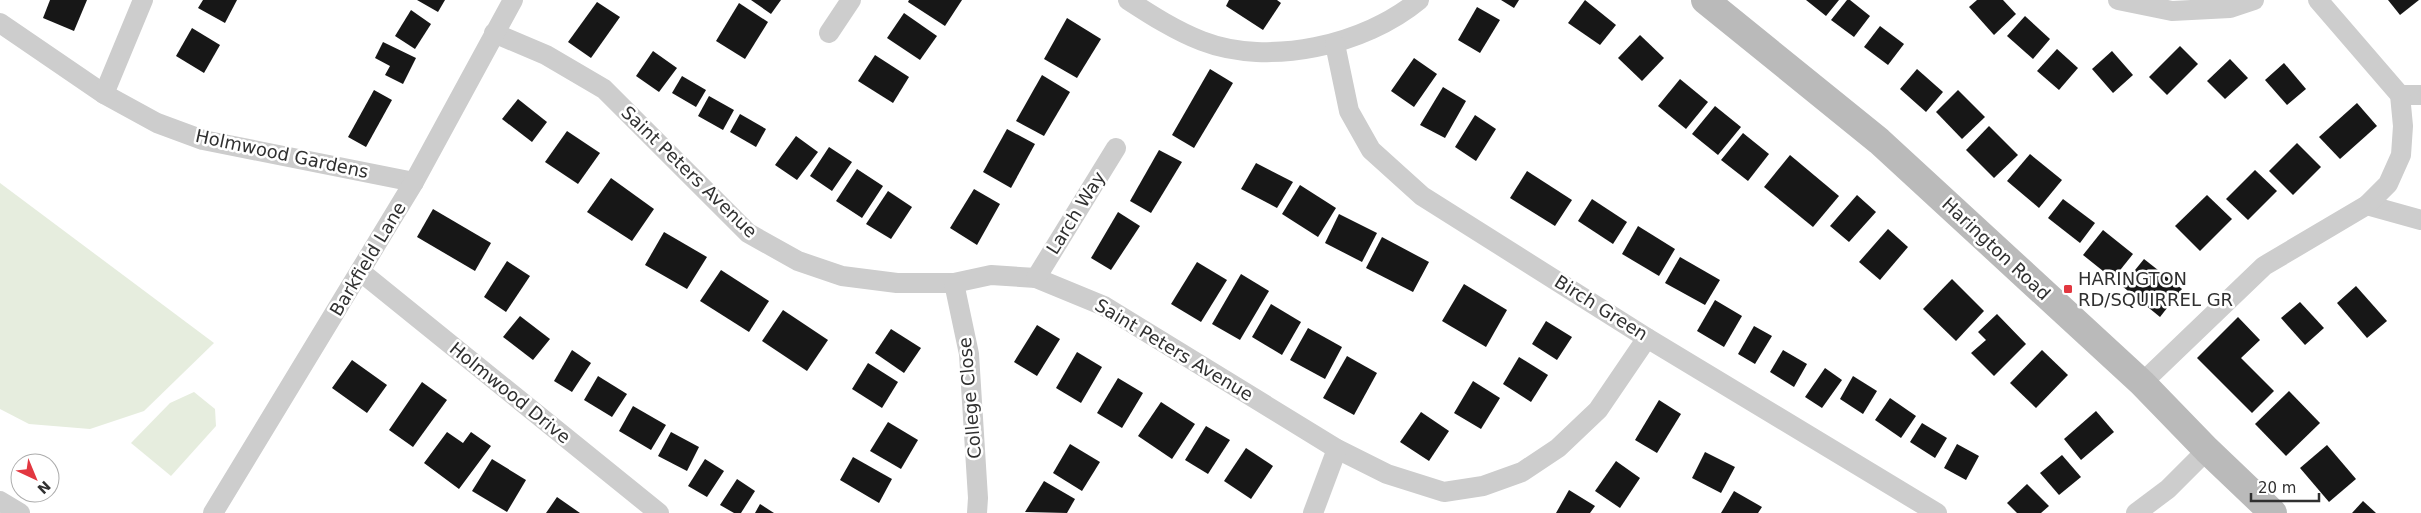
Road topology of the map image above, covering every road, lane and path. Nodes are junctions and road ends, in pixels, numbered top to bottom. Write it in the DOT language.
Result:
graph roads {
  1 [pos="143,0"];
  2 [pos="513,0"];
  3 [pos="851,0"];
  4 [pos="1128,0"];
  5 [pos="1419,0"];
  6 [pos="1705,0"];
  7 [pos="2118,0"];
  8 [pos="2254,0"];
  9 [pos="2318,0"];
  10 [pos="0,23"];
  11 [pos="494,33"];
  12 [pos="829,33"];
  13 [pos="1334,44"];
  14 [pos="104,94"];
  15 [pos="2400,95"];
  16 [pos="2421,95"];
  17 [pos="1116,148"];
  18 [pos="414,182"];
  19 [pos="2366,205"];
  20 [pos="2421,220"];
  21 [pos="361,272"];
  22 [pos="1036,278"];
  23 [pos="954,283"];
  24 [pos="1647,338"];
  25 [pos="2142,383"];
  26 [pos="1337,449"];
  27 [pos="2207,450"];
  28 [pos="0,500"];
  29 [pos="20,513"];
  30 [pos="213,513"];
  31 [pos="659,513"];
  32 [pos="976,513"];
  33 [pos="1313,513"];
  34 [pos="1937,513"];
  35 [pos="2136,513"];
  36 [pos="2273,513"];
  1 -- 14 [label="street"];
  2 -- 11 [label="street, Barkfield Lane"];
  3 -- 12 [label="street"];
  4 -- 13 [label="street"];
  5 -- 13 [label="street"];
  6 -- 25 [label="street, Harington Road"];
  7 -- 8 [label="street"];
  9 -- 15 [label="street"];
  10 -- 14 [label="street, Holmwood Gardens"];
  11 -- 18 [label="street, Barkfield Lane"];
  11 -- 23 [label="street, Saint Peters Avenue"];
  13 -- 24 [label="street, Birch Green"];
  14 -- 18 [label="street, Holmwood Gardens"];
  15 -- 16 [label="street"];
  15 -- 19 [label="street"];
  17 -- 22 [label="street, Larch Way"];
  18 -- 21 [label="street, Barkfield Lane"];
  19 -- 20 [label="street"];
  19 -- 25 [label="street"];
  21 -- 30 [label="street, Barkfield Lane"];
  21 -- 31 [label="street, Holmwood Drive"];
  22 -- 23 [label="street, Saint Peters Avenue"];
  22 -- 26 [label="street, Saint Peters Avenue"];
  23 -- 32 [label="street, College Close"];
  24 -- 26 [label="street, Saint Peters Avenue"];
  24 -- 34 [label="street, Birch Green"];
  25 -- 27 [label="street, Harington Road"];
  26 -- 33 [label="street"];
  27 -- 35 [label="street"];
  27 -- 36 [label="street, Harington Road"];
  28 -- 29 [label="street"];
}
